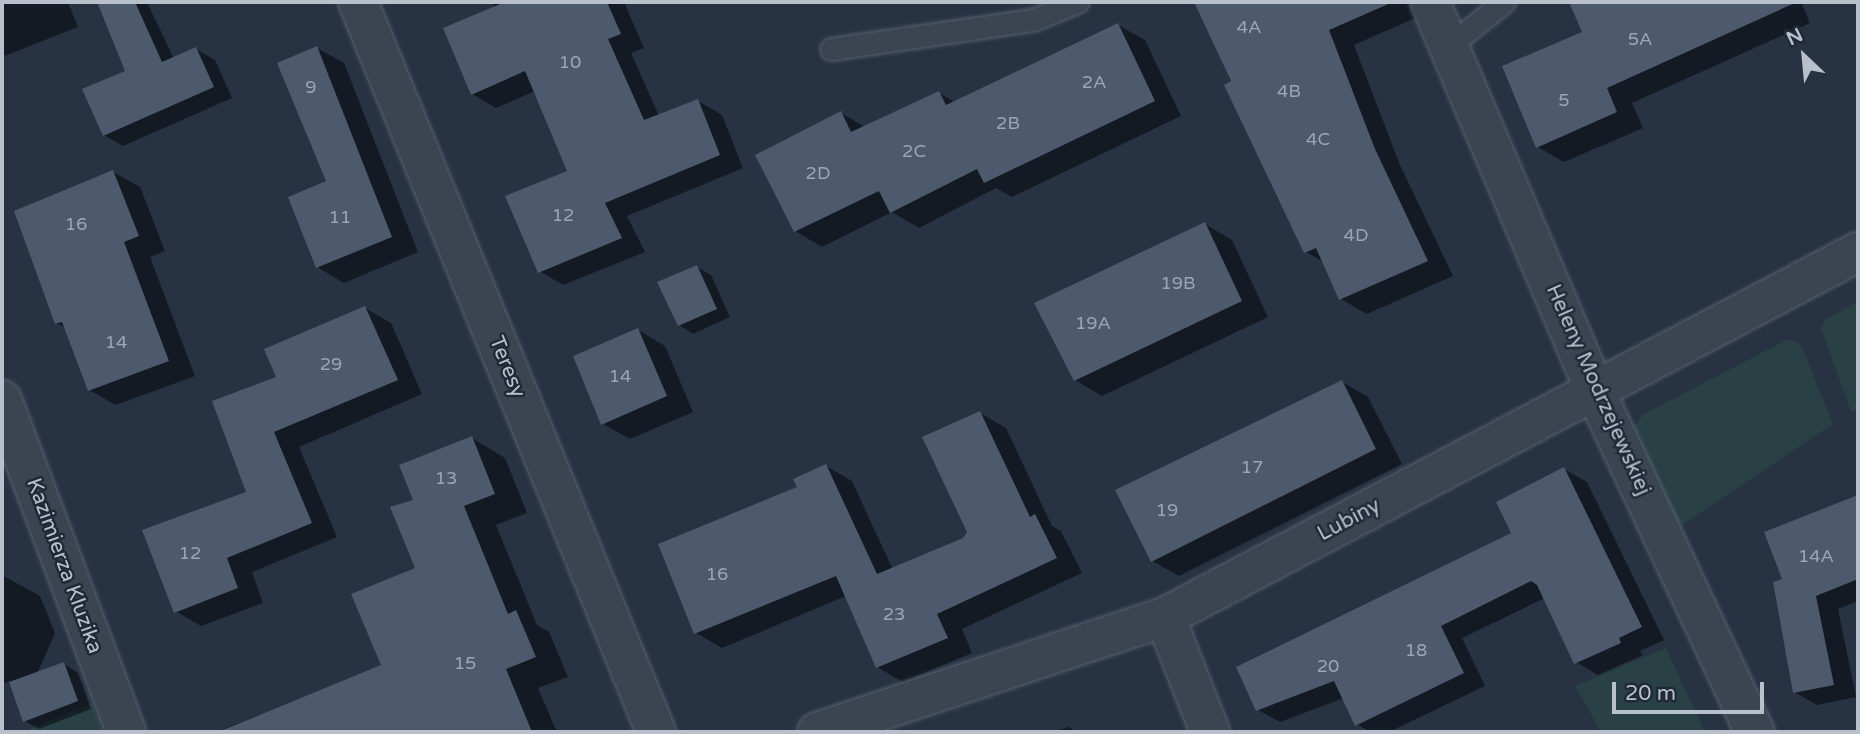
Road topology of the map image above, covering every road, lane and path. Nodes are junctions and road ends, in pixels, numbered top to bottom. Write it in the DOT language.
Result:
graph roads {
  1 [pos="358,2"];
  2 [pos="1077,2"];
  3 [pos="1430,2"];
  4 [pos="1504,2"];
  5 [pos="1450,45"];
  6 [pos="831,49"];
  7 [pos="1858,252"];
  8 [pos="1595,391"];
  9 [pos="2,400"];
  10 [pos="1165,617"];
  11 [pos="126,732"];
  12 [pos="656,732"];
  13 [pos="817,732"];
  14 [pos="1210,732"];
  15 [pos="1755,732"];
  1 -- 12 [label="street, Teresy"];
  2 -- 6 [label="lane"];
  3 -- 5 [label="street, Heleny Modrzejewskiej"];
  4 -- 5 [label="lane"];
  5 -- 8 [label="street, Heleny Modrzejewskiej"];
  7 -- 8 [label="street, Lubiny"];
  8 -- 10 [label="street, Lubiny"];
  8 -- 15 [label="street, Heleny Modrzejewskiej"];
  9 -- 11 [label="street, Kazimierza Kluzika"];
  10 -- 13 [label="street, Lubiny"];
  10 -- 14 [label="street"];
}
